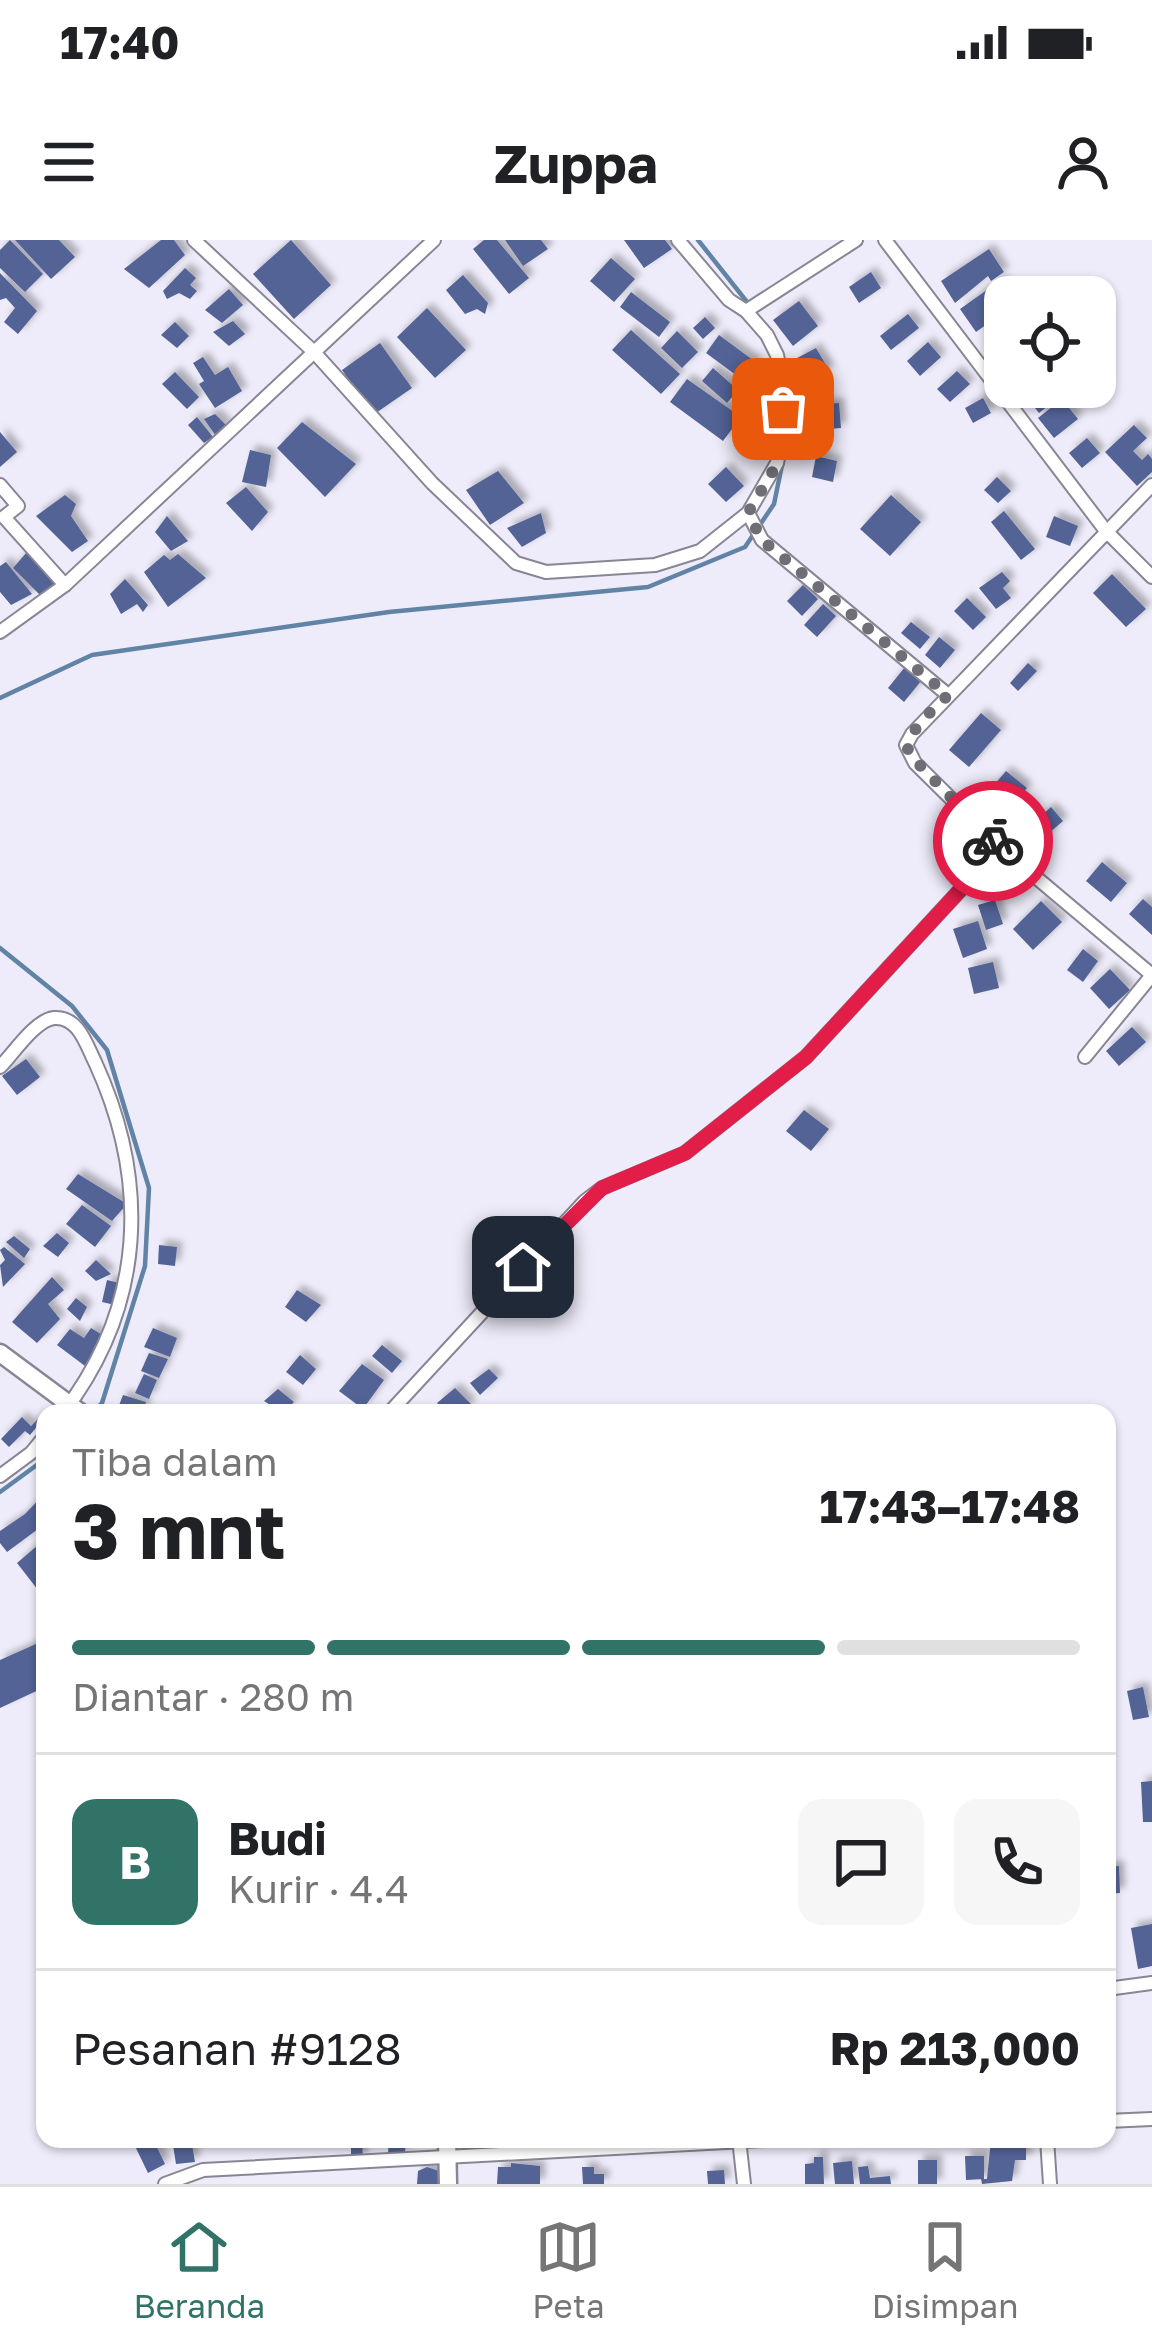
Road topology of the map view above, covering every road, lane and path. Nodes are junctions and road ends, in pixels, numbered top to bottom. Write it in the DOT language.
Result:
graph roads {
  1 [pos="434,240"];
  2 [pos="678,240"];
  3 [pos="856,240"];
  4 [pos="885,240"];
  5 [pos="200,242"];
  6 [pos="748,310"];
  7 [pos="314,352"];
  8 [pos="0,485"];
  9 [pos="1152,485"];
  10 [pos="750,518"];
  11 [pos="1106,531"];
  12 [pos="1152,577"];
  13 [pos="65,585"];
  14 [pos="0,632"];
  15 [pos="948,695"];
  16 [pos="1000,847"];
  17 [pos="1152,975"];
  18 [pos="1085,1057"];
  19 [pos="0,1067"];
  20 [pos="0,1353"];
  21 [pos="65,1404"];
  22 [pos="74,1404"];
  23 [pos="397,1404"];
  24 [pos="36,1448"];
  25 [pos="0,1476"];
  26 [pos="1152,1983"];
  27 [pos="1116,1988"];
  28 [pos="1152,2119"];
  29 [pos="1116,2121"];
  30 [pos="447,2148"];
  31 [pos="740,2148"];
  32 [pos="1048,2148"];
  33 [pos="165,2184"];
  34 [pos="448,2184"];
  35 [pos="744,2184"];
  36 [pos="1050,2184"];
  1 -- 7 [label="street"];
  2 -- 6 [label="street"];
  3 -- 6 [label="street"];
  4 -- 11 [label="street"];
  5 -- 7 [label="street"];
  6 -- 10 [label="street"];
  7 -- 10 [label="street"];
  7 -- 13 [label="street"];
  8 -- 13 [label="street"];
  9 -- 11 [label="street"];
  10 -- 15 [label="street"];
  11 -- 12 [label="street"];
  11 -- 15 [label="street"];
  13 -- 14 [label="street"];
  15 -- 16 [label="street"];
  16 -- 17 [label="street"];
  16 -- 23 [label="street"];
  17 -- 18 [label="street"];
  19 -- 22 [label="street"];
  20 -- 21 [label="street"];
  24 -- 25 [label="street"];
  26 -- 27 [label="street"];
  28 -- 29 [label="street"];
  30 -- 33 [label="street"];
  30 -- 34 [label="street"];
  31 -- 35 [label="street"];
  32 -- 36 [label="street"];
}
